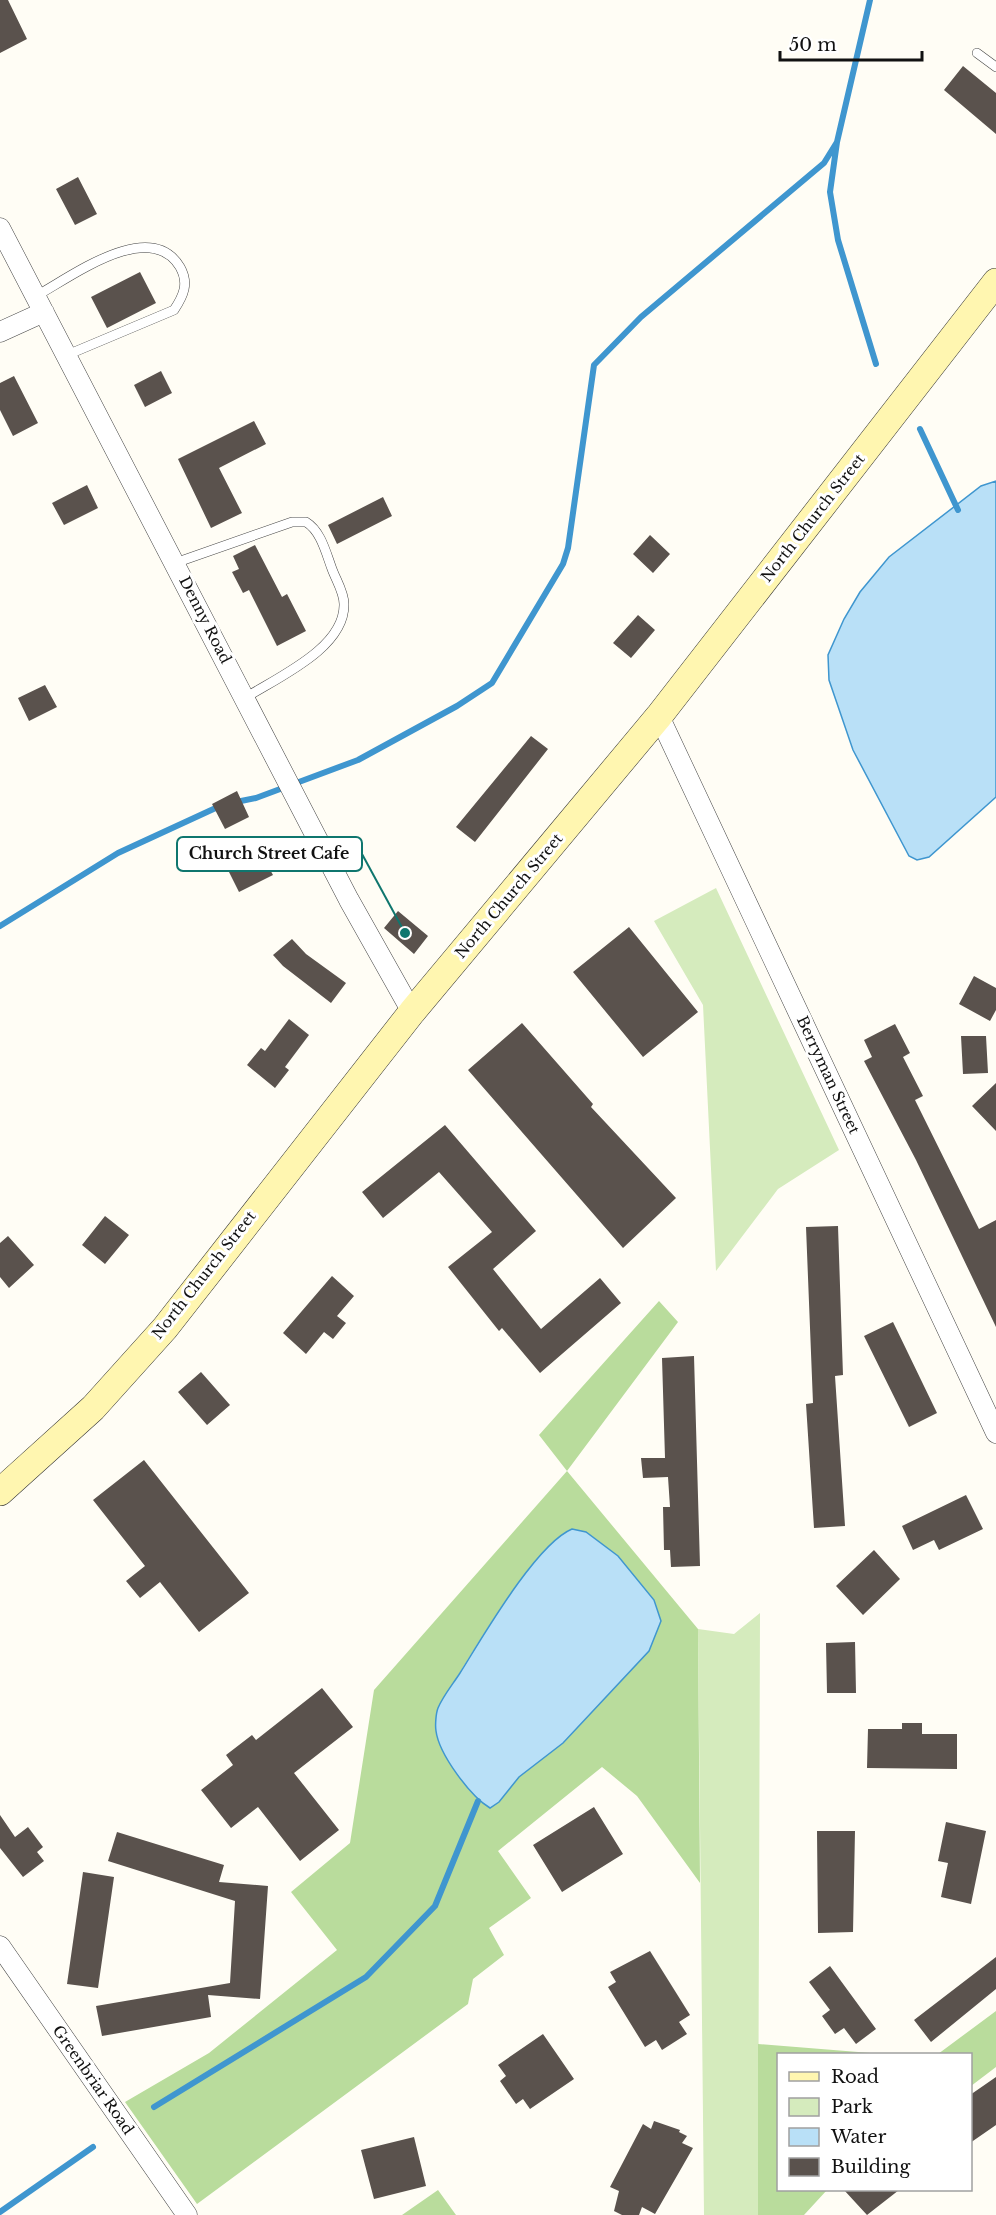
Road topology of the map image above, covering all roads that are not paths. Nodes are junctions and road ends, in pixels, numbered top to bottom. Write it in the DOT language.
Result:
graph roads {
  1 [pos="977,52"];
  2 [pos="996,67"];
  3 [pos="0,228"];
  4 [pos="996,282"];
  5 [pos="40,304"];
  6 [pos="0,332"];
  7 [pos="67,356"];
  8 [pos="175,563"];
  9 [pos="245,698"];
  10 [pos="659,717"];
  11 [pos="412,1012"];
  12 [pos="996,1433"];
  13 [pos="0,1492"];
  14 [pos="0,1946"];
  15 [pos="181,2213"];
  1 -- 2 [label="lane"];
  3 -- 5 [label="street, Denny Road"];
  4 -- 10 [label="main road, North Church Street"];
  5 -- 6 [label="street"];
  5 -- 7 [label="street, Denny Road"];
  5 -- 7 [label="lane"];
  7 -- 8 [label="street, Denny Road"];
  8 -- 9 [label="street, Denny Road"];
  8 -- 9 [label="lane"];
  9 -- 11 [label="street, Denny Road"];
  10 -- 11 [label="main road, North Church Street"];
  10 -- 12 [label="street, Berryman Street"];
  11 -- 13 [label="main road, North Church Street"];
  14 -- 15 [label="street, Greenbriar Road"];
}
